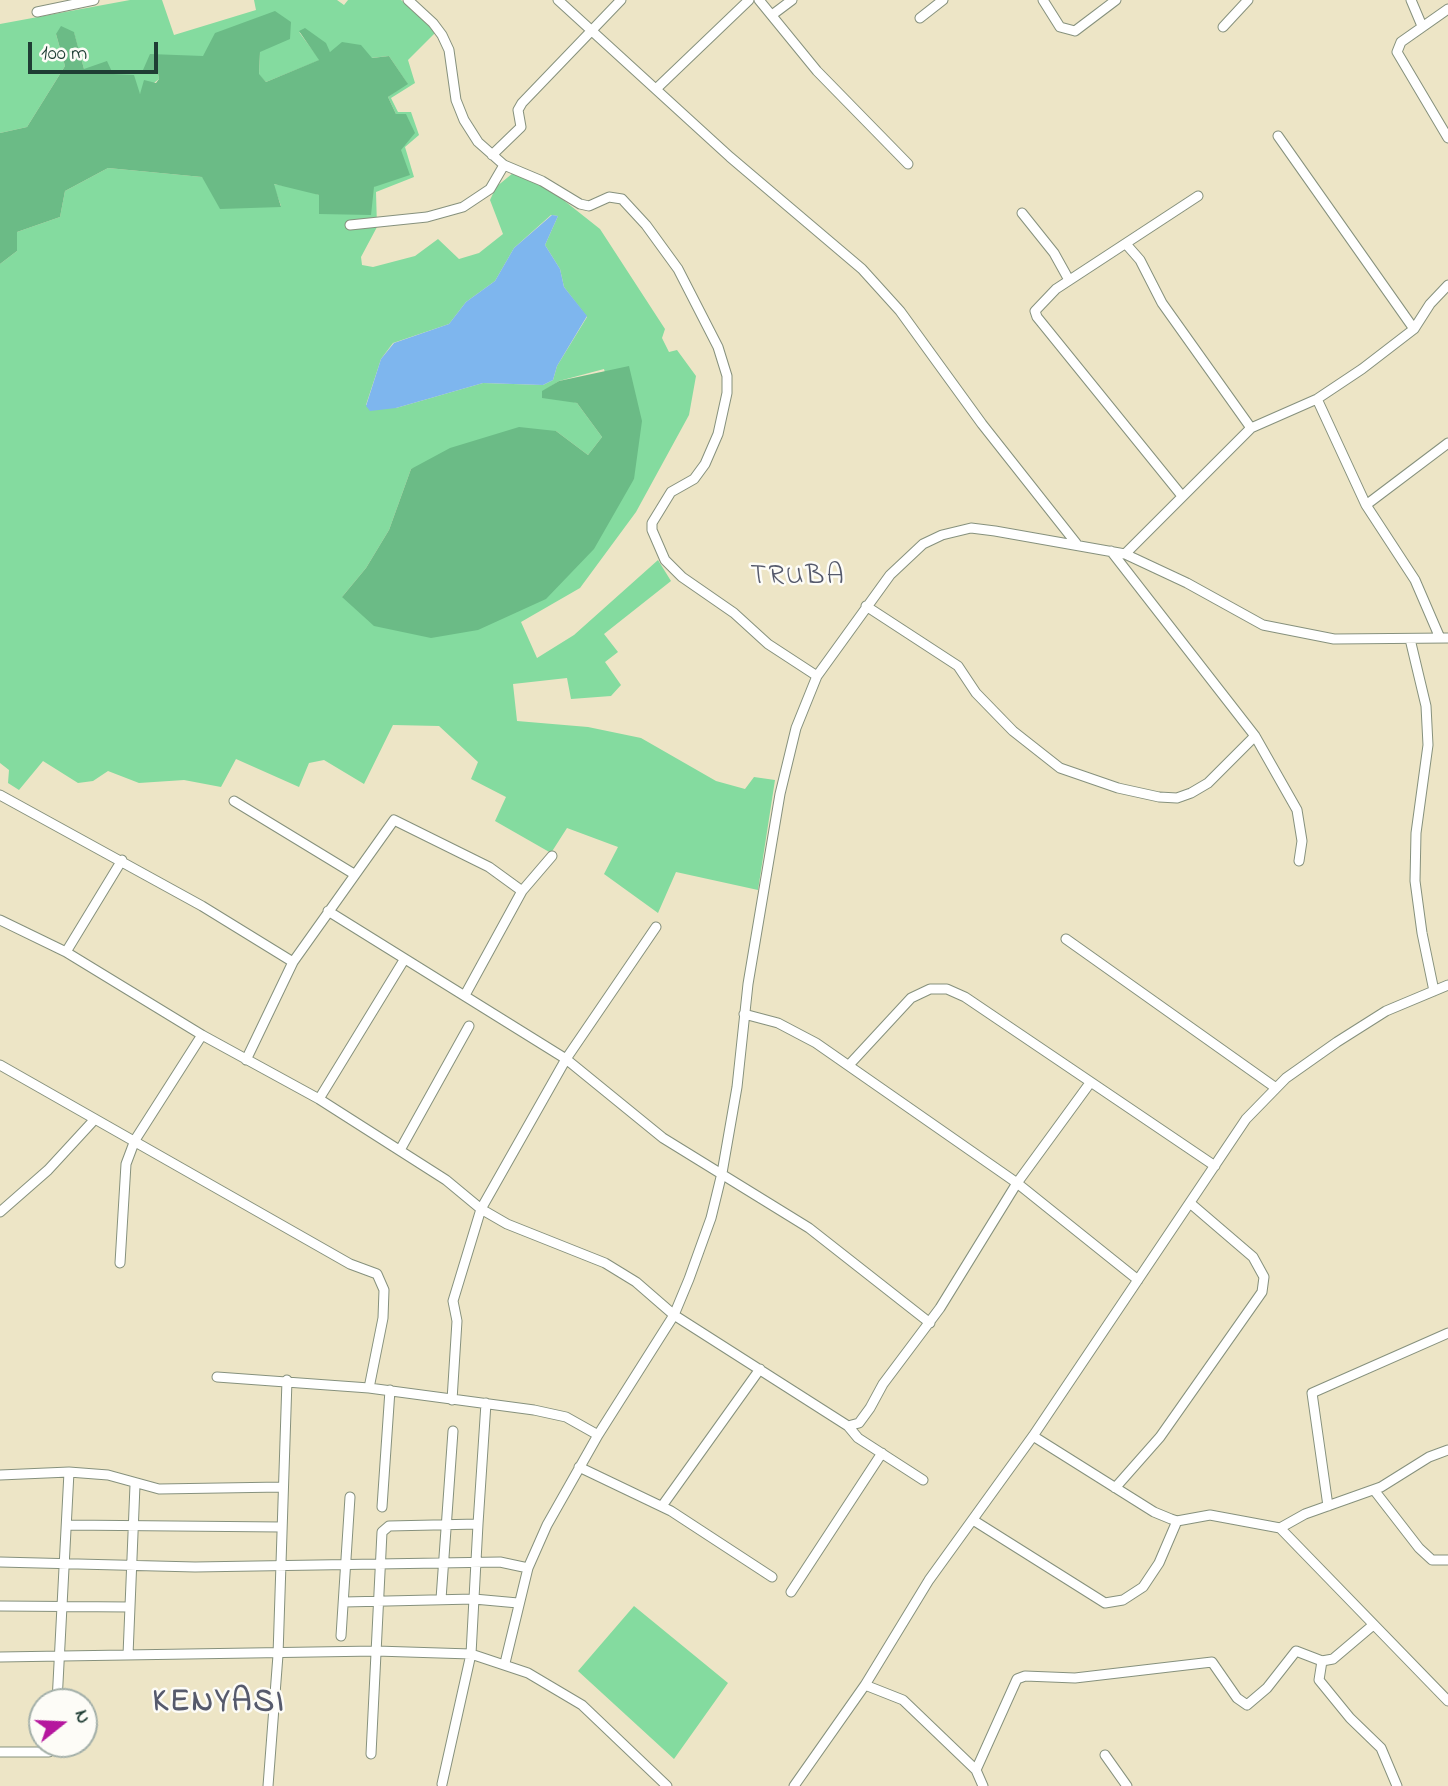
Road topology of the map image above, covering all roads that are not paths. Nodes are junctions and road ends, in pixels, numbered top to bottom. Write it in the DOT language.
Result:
graph roads {
  1 [pos="94,0"];
  2 [pos="408,0"];
  3 [pos="558,0"];
  4 [pos="621,0"];
  5 [pos="748,0"];
  6 [pos="760,0"];
  7 [pos="792,0"];
  8 [pos="943,0"];
  9 [pos="1043,0"];
  10 [pos="1116,0"];
  11 [pos="1248,0"];
  12 [pos="1410,0"];
  13 [pos="1448,9"];
  14 [pos="37,12"];
  15 [pos="772,15"];
  16 [pos="920,18"];
  17 [pos="1422,26"];
  18 [pos="1223,27"];
  19 [pos="591,31"];
  20 [pos="656,89"];
  21 [pos="1444,126"];
  22 [pos="1278,136"];
  23 [pos="1448,138"];
  24 [pos="492,155"];
  25 [pos="908,164"];
  26 [pos="504,165"];
  27 [pos="1198,196"];
  28 [pos="1021,213"];
  29 [pos="350,225"];
  30 [pos="1126,244"];
  31 [pos="1069,280"];
  32 [pos="1448,285"];
  33 [pos="1414,329"];
  34 [pos="1317,398"];
  35 [pos="1251,428"];
  36 [pos="1448,443"];
  37 [pos="1182,496"];
  38 [pos="1366,505"];
  39 [pos="1076,543"];
  40 [pos="1111,551"];
  41 [pos="1125,554"];
  42 [pos="866,606"];
  43 [pos="1444,638"];
  44 [pos="1410,639"];
  45 [pos="817,676"];
  46 [pos="1255,736"];
  47 [pos="0,795"];
  48 [pos="234,801"];
  49 [pos="552,856"];
  50 [pos="122,860"];
  51 [pos="1299,861"];
  52 [pos="354,874"];
  53 [pos="522,891"];
  54 [pos="328,911"];
  55 [pos="0,920"];
  56 [pos="656,927"];
  57 [pos="1066,939"];
  58 [pos="66,952"];
  59 [pos="404,960"];
  60 [pos="293,962"];
  61 [pos="1448,985"];
  62 [pos="1434,990"];
  63 [pos="466,995"];
  64 [pos="744,1014"];
  65 [pos="469,1026"];
  66 [pos="202,1035"];
  67 [pos="566,1059"];
  68 [pos="246,1060"];
  69 [pos="0,1065"];
  70 [pos="849,1065"];
  71 [pos="1090,1083"];
  72 [pos="1276,1088"];
  73 [pos="319,1099"];
  74 [pos="96,1119"];
  75 [pos="135,1140"];
  76 [pos="400,1150"];
  77 [pos="1215,1166"];
  78 [pos="722,1173"];
  79 [pos="1017,1184"];
  80 [pos="1190,1203"];
  81 [pos="481,1209"];
  82 [pos="0,1212"];
  83 [pos="120,1262"];
  84 [pos="1138,1280"];
  85 [pos="674,1315"];
  86 [pos="930,1323"];
  87 [pos="1448,1333"];
  88 [pos="760,1369"];
  89 [pos="217,1377"];
  90 [pos="287,1380"];
  91 [pos="369,1388"];
  92 [pos="390,1390"];
  93 [pos="452,1400"];
  94 [pos="486,1403"];
  95 [pos="848,1426"];
  96 [pos="453,1432"];
  97 [pos="598,1435"];
  98 [pos="1033,1436"];
  99 [pos="1448,1450"];
  100 [pos="881,1453"];
  101 [pos="579,1467"];
  102 [pos="69,1472"];
  103 [pos="0,1475"];
  104 [pos="923,1480"];
  105 [pos="135,1485"];
  106 [pos="282,1488"];
  107 [pos="1115,1488"];
  108 [pos="1374,1490"];
  109 [pos="350,1497"];
  110 [pos="662,1506"];
  111 [pos="1328,1506"];
  112 [pos="382,1507"];
  113 [pos="973,1520"];
  114 [pos="1177,1521"];
  115 [pos="478,1524"];
  116 [pos="66,1525"];
  117 [pos="445,1525"];
  118 [pos="133,1526"];
  119 [pos="281,1527"];
  120 [pos="1280,1528"];
  121 [pos="0,1562"];
  122 [pos="444,1562"];
  123 [pos="477,1562"];
  124 [pos="1447,1563"];
  125 [pos="65,1564"];
  126 [pos="280,1564"];
  127 [pos="347,1565"];
  128 [pos="380,1565"];
  129 [pos="132,1566"];
  130 [pos="528,1568"];
  131 [pos="772,1577"];
  132 [pos="791,1592"];
  133 [pos="474,1599"];
  134 [pos="378,1600"];
  135 [pos="441,1600"];
  136 [pos="344,1602"];
  137 [pos="517,1603"];
  138 [pos="0,1606"];
  139 [pos="64,1606"];
  140 [pos="130,1607"];
  141 [pos="1372,1626"];
  142 [pos="341,1636"];
  143 [pos="376,1651"];
  144 [pos="471,1654"];
  145 [pos="128,1655"];
  146 [pos="278,1655"];
  147 [pos="61,1656"];
  148 [pos="0,1657"];
  149 [pos="1322,1661"];
  150 [pos="505,1663"];
  151 [pos="865,1685"];
  152 [pos="58,1688"];
  153 [pos="1448,1701"];
  154 [pos="0,1752"];
  155 [pos="28,1752"];
  156 [pos="371,1754"];
  157 [pos="1105,1755"];
  158 [pos="976,1770"];
  159 [pos="442,1784"];
  160 [pos="268,1786"];
  161 [pos="667,1786"];
  162 [pos="794,1786"];
  163 [pos="983,1786"];
  164 [pos="1127,1786"];
  165 [pos="1397,1786"];
  1 -- 14 [label="street"];
  2 -- 24 [label="street"];
  3 -- 19 [label="street"];
  4 -- 19 [label="street"];
  5 -- 20 [label="street"];
  6 -- 15 [label="street"];
  7 -- 15 [label="street"];
  8 -- 16 [label="street"];
  9 -- 10 [label="street"];
  11 -- 18 [label="street"];
  12 -- 17 [label="street"];
  13 -- 17 [label="street"];
  15 -- 25 [label="street"];
  17 -- 21 [label="street"];
  19 -- 20 [label="street"];
  19 -- 24 [label="street"];
  20 -- 39 [label="street"];
  21 -- 23 [label="street"];
  22 -- 33 [label="street"];
  24 -- 26 [label="street"];
  26 -- 29 [label="street"];
  26 -- 45 [label="street"];
  27 -- 30 [label="street"];
  28 -- 31 [label="street"];
  30 -- 31 [label="street"];
  30 -- 35 [label="street"];
  31 -- 37 [label="street"];
  32 -- 33 [label="street"];
  33 -- 34 [label="street"];
  34 -- 35 [label="street"];
  34 -- 38 [label="street"];
  35 -- 37 [label="street"];
  36 -- 38 [label="street"];
  37 -- 41 [label="street"];
  38 -- 43 [label="street"];
  39 -- 40 [label="street"];
  39 -- 42 [label="street"];
  40 -- 41 [label="street"];
  40 -- 46 [label="street"];
  41 -- 44 [label="street"];
  42 -- 45 [label="street"];
  42 -- 46 [label="street"];
  43 -- 44 [label="street"];
  44 -- 62 [label="street"];
  45 -- 64 [label="street"];
  46 -- 51 [label="street"];
  47 -- 50 [label="street"];
  48 -- 52 [label="street"];
  49 -- 53 [label="street"];
  50 -- 58 [label="street"];
  50 -- 60 [label="street"];
  52 -- 53 [label="street"];
  52 -- 54 [label="street"];
  53 -- 63 [label="street"];
  54 -- 59 [label="street"];
  54 -- 60 [label="street"];
  55 -- 58 [label="street"];
  56 -- 67 [label="street"];
  57 -- 72 [label="street"];
  58 -- 66 [label="street"];
  59 -- 63 [label="street"];
  59 -- 73 [label="street"];
  60 -- 68 [label="street"];
  61 -- 62 [label="street"];
  62 -- 72 [label="street"];
  63 -- 67 [label="street"];
  64 -- 70 [label="street"];
  64 -- 78 [label="street"];
  65 -- 76 [label="street"];
  66 -- 68 [label="street"];
  66 -- 75 [label="street"];
  67 -- 78 [label="street"];
  67 -- 81 [label="street"];
  68 -- 73 [label="street"];
  69 -- 74 [label="street"];
  70 -- 71 [label="street"];
  70 -- 79 [label="street"];
  71 -- 77 [label="street"];
  71 -- 79 [label="street"];
  72 -- 77 [label="street"];
  73 -- 76 [label="street"];
  74 -- 75 [label="street"];
  74 -- 82 [label="street"];
  75 -- 83 [label="street"];
  75 -- 91 [label="street"];
  76 -- 81 [label="street"];
  77 -- 80 [label="street"];
  78 -- 85 [label="street"];
  78 -- 86 [label="street"];
  79 -- 84 [label="street"];
  79 -- 86 [label="street"];
  80 -- 84 [label="street"];
  80 -- 107 [label="street"];
  81 -- 85 [label="street"];
  81 -- 93 [label="street"];
  84 -- 98 [label="street"];
  85 -- 88 [label="street"];
  85 -- 97 [label="street"];
  86 -- 95 [label="street"];
  87 -- 111 [label="street"];
  88 -- 95 [label="street"];
  88 -- 110 [label="street"];
  89 -- 90 [label="street"];
  90 -- 91 [label="street"];
  90 -- 106 [label="street"];
  91 -- 92 [label="street"];
  92 -- 93 [label="street"];
  92 -- 112 [label="street"];
  93 -- 94 [label="street"];
  94 -- 97 [label="street"];
  94 -- 115 [label="street"];
  95 -- 100 [label="street"];
  96 -- 117 [label="street"];
  97 -- 101 [label="street"];
  98 -- 107 [label="street"];
  98 -- 113 [label="street"];
  99 -- 108 [label="street"];
  100 -- 104 [label="street"];
  100 -- 132 [label="street"];
  101 -- 110 [label="street"];
  101 -- 130 [label="street"];
  102 -- 103 [label="street"];
  102 -- 105 [label="street"];
  102 -- 116 [label="street"];
  105 -- 106 [label="street"];
  105 -- 118 [label="street"];
  106 -- 119 [label="street"];
  107 -- 114 [label="street"];
  108 -- 111 [label="street"];
  108 -- 124 [label="street"];
  109 -- 127 [label="street"];
  110 -- 131 [label="street"];
  111 -- 120 [label="street"];
  113 -- 114 [label="street"];
  113 -- 151 [label="street"];
  114 -- 120 [label="street"];
  115 -- 117 [label="street"];
  115 -- 123 [label="street"];
  116 -- 118 [label="street"];
  116 -- 125 [label="street"];
  117 -- 122 [label="street"];
  117 -- 128 [label="street"];
  118 -- 119 [label="street"];
  118 -- 129 [label="street"];
  119 -- 126 [label="street"];
  120 -- 141 [label="street"];
  121 -- 125 [label="street"];
  122 -- 123 [label="street"];
  122 -- 128 [label="street"];
  122 -- 135 [label="street"];
  123 -- 130 [label="street"];
  123 -- 133 [label="street"];
  125 -- 129 [label="street"];
  125 -- 139 [label="street"];
  126 -- 127 [label="street"];
  126 -- 129 [label="street"];
  126 -- 146 [label="street"];
  127 -- 128 [label="street"];
  127 -- 136 [label="street"];
  128 -- 134 [label="street"];
  129 -- 140 [label="street"];
  130 -- 137 [label="street"];
  133 -- 135 [label="street"];
  133 -- 137 [label="street"];
  133 -- 144 [label="street"];
  134 -- 135 [label="street"];
  134 -- 136 [label="street"];
  134 -- 143 [label="street"];
  136 -- 142 [label="street"];
  137 -- 150 [label="street"];
  138 -- 139 [label="street"];
  139 -- 140 [label="street"];
  139 -- 147 [label="street"];
  140 -- 145 [label="street"];
  141 -- 149 [label="street"];
  141 -- 153 [label="street"];
  143 -- 144 [label="street"];
  143 -- 146 [label="street"];
  143 -- 156 [label="street"];
  144 -- 150 [label="street"];
  144 -- 159 [label="street"];
  145 -- 146 [label="street"];
  145 -- 147 [label="street"];
  146 -- 160 [label="street"];
  147 -- 148 [label="street"];
  147 -- 152 [label="street"];
  149 -- 158 [label="street"];
  149 -- 165 [label="street"];
  150 -- 161 [label="street"];
  151 -- 158 [label="street"];
  151 -- 162 [label="street"];
  154 -- 155 [label="street"];
  157 -- 164 [label="street"];
  158 -- 163 [label="street"];
}
